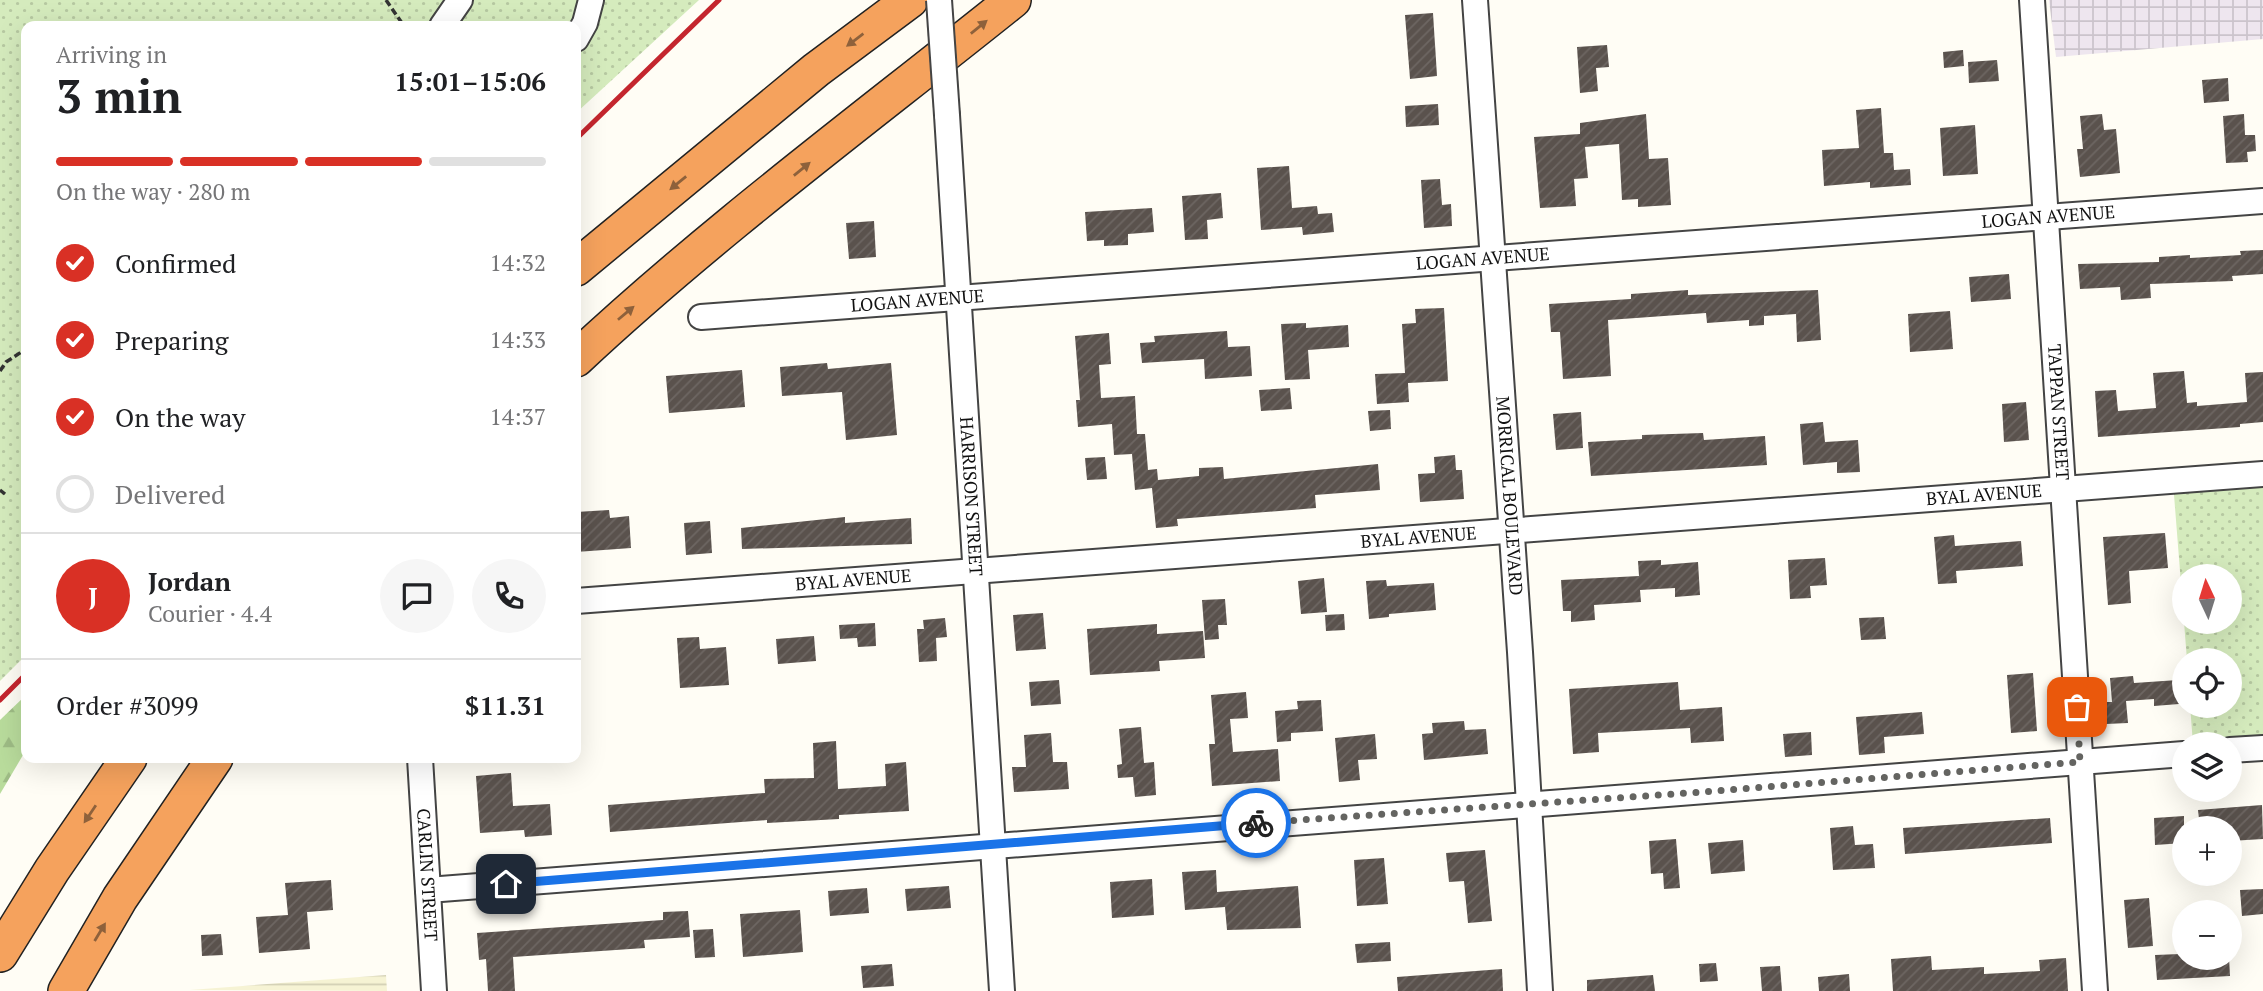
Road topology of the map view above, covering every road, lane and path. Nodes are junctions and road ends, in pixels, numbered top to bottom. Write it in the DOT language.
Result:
graph roads {
  1 [pos="386,0"];
  2 [pos="460,0"];
  3 [pos="910,0"];
  4 [pos="939,0"];
  5 [pos="1013,0"];
  6 [pos="1475,0"];
  7 [pos="2032,0"];
  8 [pos="401,21"];
  9 [pos="446,21"];
  10 [pos="2263,201"];
  11 [pos="2046,218"];
  12 [pos="1494,260"];
  13 [pos="581,264"];
  14 [pos="958,297"];
  15 [pos="701,317"];
  16 [pos="21,352"];
  17 [pos="581,355"];
  18 [pos="0,372"];
  19 [pos="2263,474"];
  20 [pos="2063,488"];
  21 [pos="0,490"];
  22 [pos="5,494"];
  23 [pos="1511,530"];
  24 [pos="975,571"];
  25 [pos="581,601"];
  26 [pos="2263,748"];
  27 [pos="2242,749"];
  28 [pos="2172,755"];
  29 [pos="2080,762"];
  30 [pos="126,763"];
  31 [pos="212,763"];
  32 [pos="420,763"];
  33 [pos="1529,804"];
  34 [pos="992,845"];
  35 [pos="428,890"];
  36 [pos="0,954"];
  37 [pos="66,991"];
  38 [pos="434,991"];
  39 [pos="1002,991"];
  40 [pos="1540,991"];
  41 [pos="2095,991"];
  1 -- 8 [label="path"];
  2 -- 9 [label="street"];
  3 -- 13 [label="highway, one-way"];
  4 -- 14 [label="street, HARRISON STREET, bridge"];
  17 -- 5 [label="highway, one-way"];
  6 -- 12 [label="street, MORRICAL BOULEVARD"];
  7 -- 11 [label="street, TAPPAN STREET"];
  10 -- 11 [label="street, LOGAN AVENUE"];
  11 -- 12 [label="street, LOGAN AVENUE"];
  11 -- 20 [label="street, TAPPAN STREET"];
  12 -- 14 [label="street, LOGAN AVENUE"];
  12 -- 23 [label="street, MORRICAL BOULEVARD"];
  14 -- 15 [label="street, LOGAN AVENUE"];
  14 -- 24 [label="street, HARRISON STREET"];
  16 -- 18 [label="path"];
  19 -- 20 [label="street, BYAL AVENUE"];
  20 -- 23 [label="street, BYAL AVENUE"];
  20 -- 29 [label="street, TAPPAN STREET"];
  21 -- 22 [label="path"];
  23 -- 24 [label="street, BYAL AVENUE"];
  23 -- 33 [label="street, MORRICAL BOULEVARD"];
  24 -- 25 [label="street, BYAL AVENUE"];
  24 -- 34 [label="street, HARRISON STREET"];
  26 -- 27 [label="street"];
  28 -- 29 [label="street"];
  29 -- 33 [label="street"];
  29 -- 41 [label="street, TAPPAN STREET"];
  30 -- 36 [label="highway, one-way"];
  37 -- 31 [label="highway, one-way"];
  32 -- 35 [label="street, CARLIN STREET"];
  33 -- 34 [label="street"];
  33 -- 40 [label="street, MORRICAL BOULEVARD"];
  34 -- 35 [label="street"];
  34 -- 39 [label="street, HARRISON STREET"];
  35 -- 38 [label="street, CARLIN STREET"];
}
